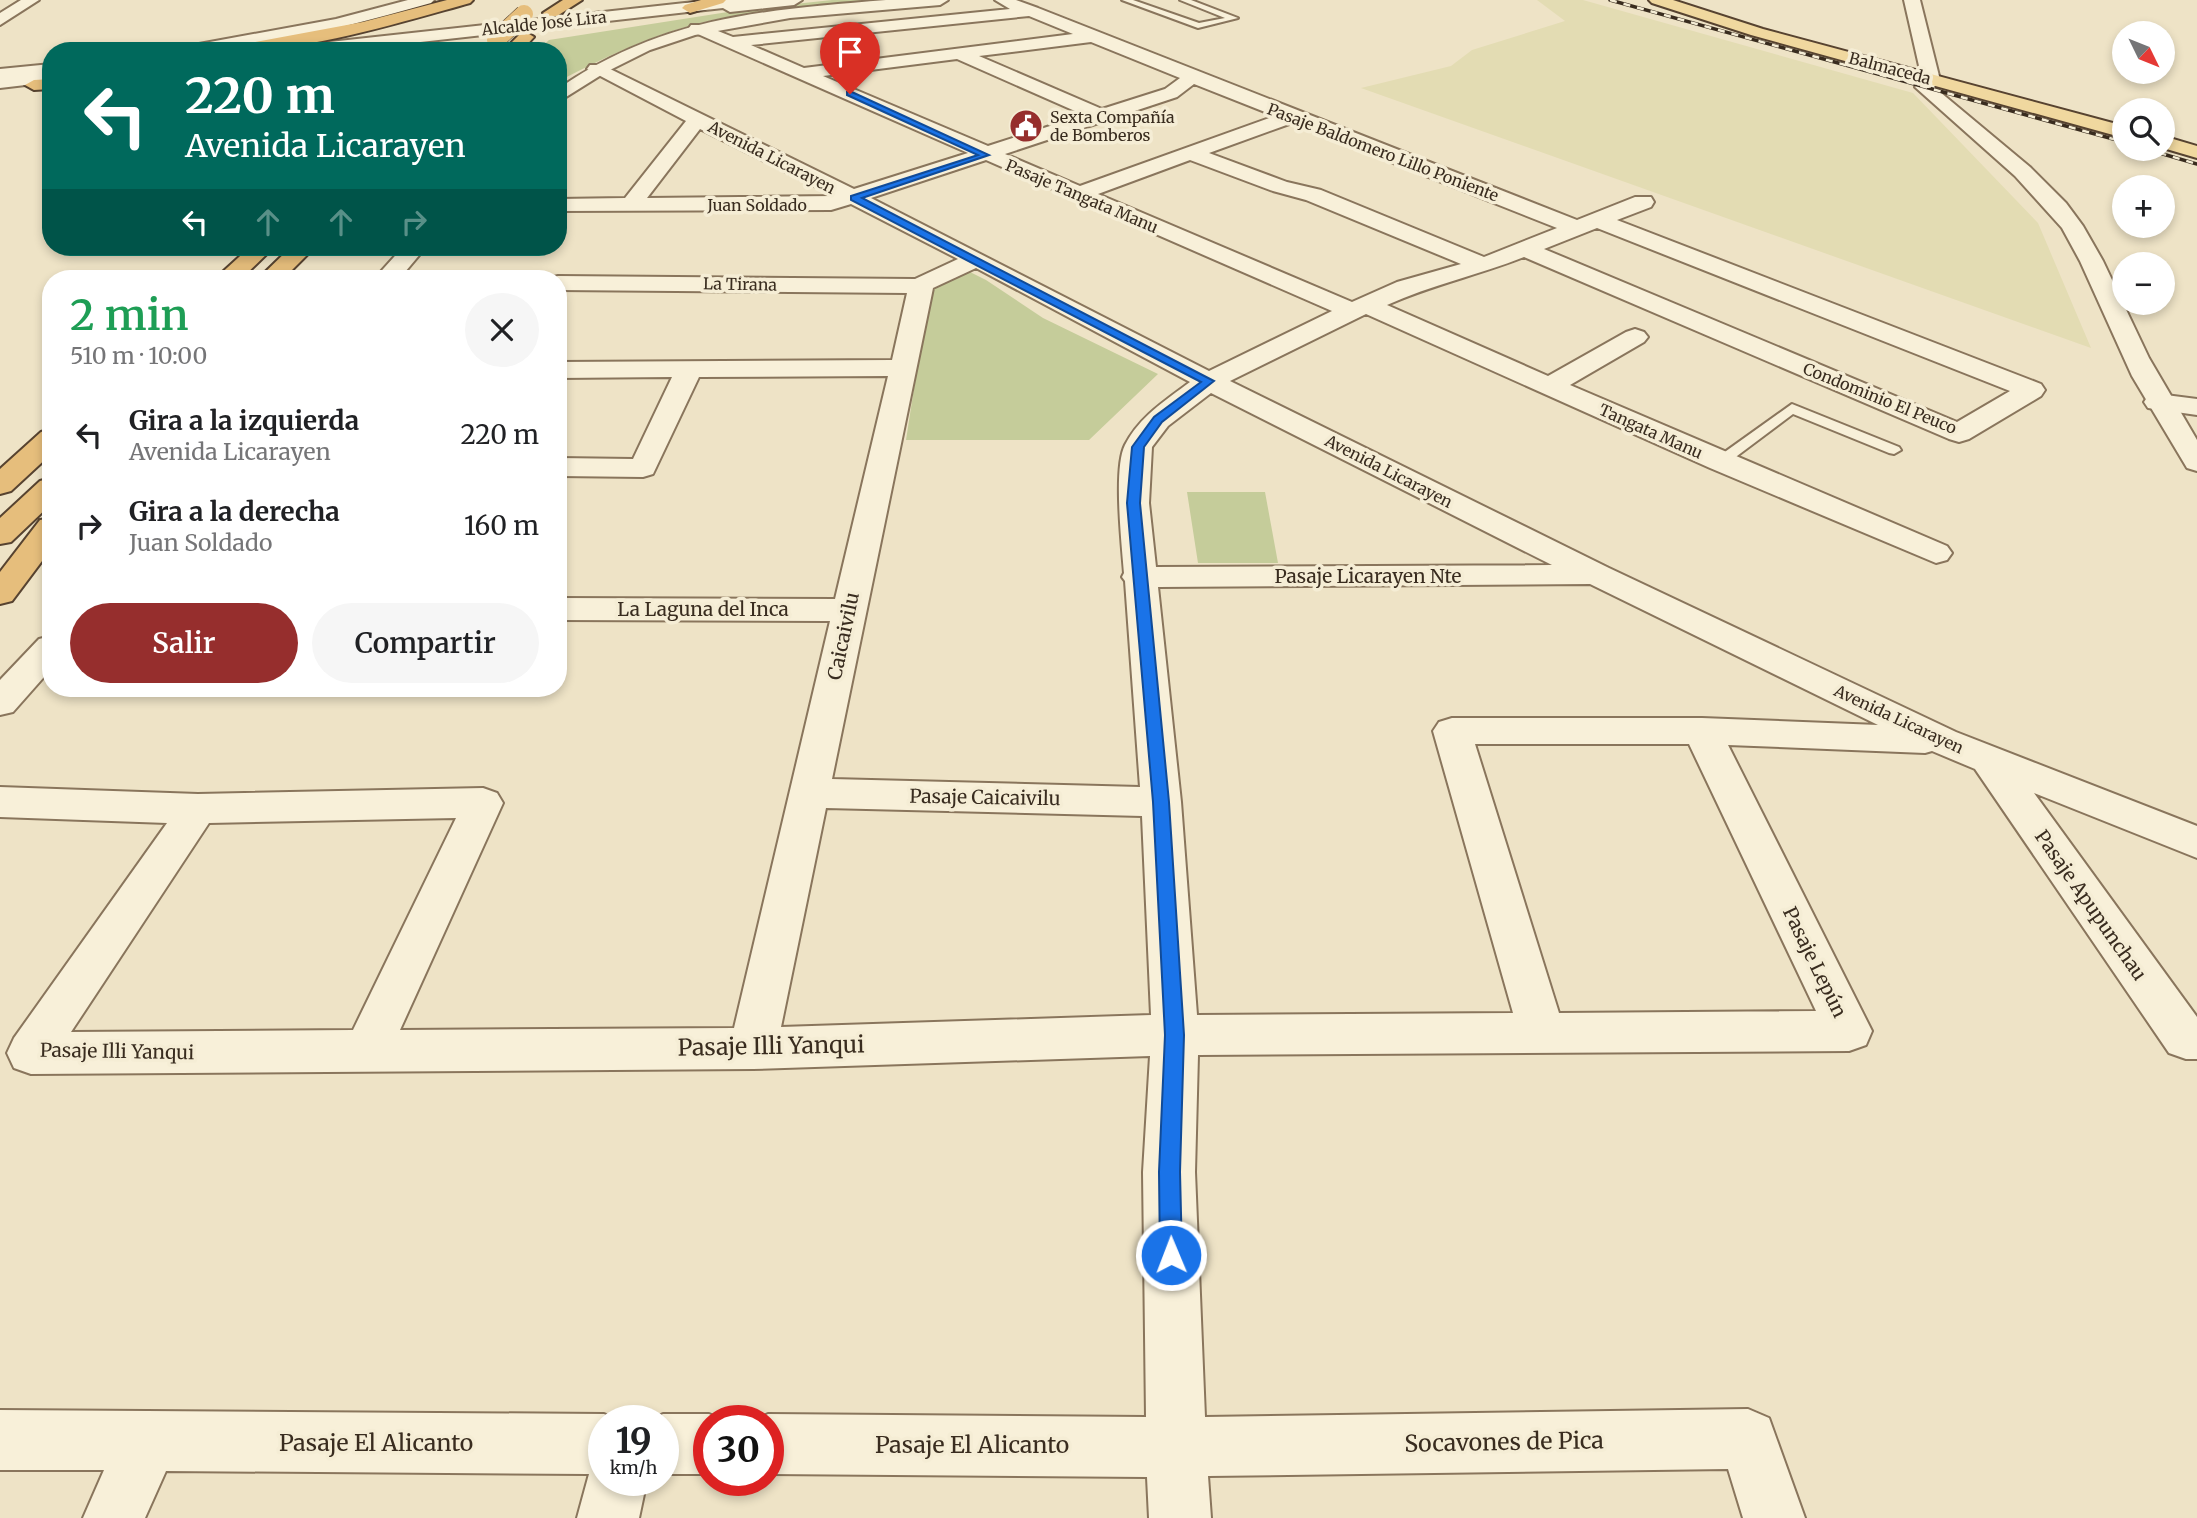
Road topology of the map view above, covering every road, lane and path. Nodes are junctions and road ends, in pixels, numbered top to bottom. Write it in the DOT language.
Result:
graph roads {
  1 [pos="31,0"];
  2 [pos="426,0"];
  3 [pos="464,0"];
  4 [pos="537,0"];
  5 [pos="563,0"];
  6 [pos="574,0"];
  7 [pos="718,0"];
  8 [pos="754,0"];
  9 [pos="794,0"];
  10 [pos="940,0"];
  11 [pos="1003,0"];
  12 [pos="1126,0"];
  13 [pos="1164,0"];
  14 [pos="1184,0"];
  15 [pos="1657,0"];
  16 [pos="1713,0"];
  17 [pos="1912,0"];
  18 [pos="1139,5"];
  19 [pos="690,8"];
  20 [pos="1031,11"];
  21 [pos="551,13"];
  22 [pos="0,20"];
  23 [pos="697,29"];
  24 [pos="1095,37"];
  25 [pos="238,42"];
  26 [pos="283,42"];
  27 [pos="376,42"];
  28 [pos="418,42"];
  29 [pos="494,42"];
  30 [pos="521,42"];
  31 [pos="730,42"];
  32 [pos="960,54"];
  33 [pos="596,69"];
  34 [pos="804,73"];
  35 [pos="0,74"];
  36 [pos="1930,74"];
  37 [pos="1190,76"];
  38 [pos="42,79"];
  39 [pos="42,80"];
  40 [pos="0,86"];
  41 [pos="567,90"];
  42 [pos="1104,117"];
  43 [pos="1293,117"];
  44 [pos="2112,118"];
  45 [pos="698,120"];
  46 [pos="2112,128"];
  47 [pos="2175,134"];
  48 [pos="2197,140"];
  49 [pos="1215,144"];
  50 [pos="2175,146"];
  51 [pos="2197,152"];
  52 [pos="1190,153"];
  53 [pos="985,155"];
  54 [pos="1077,194"];
  55 [pos="1313,195"];
  56 [pos="854,198"];
  57 [pos="1643,202"];
  58 [pos="567,205"];
  59 [pos="631,205"];
  60 [pos="1587,224"];
  61 [pos="1507,253"];
  62 [pos="253,256"];
  63 [pos="294,256"];
  64 [pos="407,256"];
  65 [pos="977,259"];
  66 [pos="237,270"];
  67 [pos="280,270"];
  68 [pos="394,270"];
  69 [pos="567,283"];
  70 [pos="921,286"];
  71 [pos="1360,308"];
  72 [pos="1634,337"];
  73 [pos="903,369"];
  74 [pos="567,370"];
  75 [pos="688,370"];
  76 [pos="1209,381"];
  77 [pos="1550,386"];
  78 [pos="2158,402"];
  79 [pos="2197,407"];
  80 [pos="42,446"];
  81 [pos="1894,450"];
  82 [pos="1720,461"];
  83 [pos="2197,462"];
  84 [pos="567,467"];
  85 [pos="0,485"];
  86 [pos="42,495"];
  87 [pos="0,535"];
  88 [pos="42,539"];
  89 [pos="1936,553"];
  90 [pos="1597,575"];
  91 [pos="1138,576"];
  92 [pos="0,594"];
  93 [pos="567,609"];
  94 [pos="848,610"];
  95 [pos="42,657"];
  96 [pos="0,703"];
  97 [pos="1702,732"];
  98 [pos="1943,741"];
  99 [pos="1990,761"];
  100 [pos="810,793"];
  101 [pos="0,802"];
  102 [pos="1161,802"];
  103 [pos="198,809"];
  104 [pos="2197,843"];
  105 [pos="1542,1033"];
  106 [pos="1175,1035"];
  107 [pos="2197,1039"];
  108 [pos="753,1048"];
  109 [pos="367,1051"];
  110 [pos="0,1440"];
  111 [pos="149,1441"];
  112 [pos="588,1444"];
  113 [pos="784,1444"];
  114 [pos="1176,1447"];
  115 [pos="613,1496"];
  116 [pos="114,1518"];
  117 [pos="608,1518"];
  118 [pos="1180,1518"];
  119 [pos="1774,1518"];
  1 -- 22 [label="street"];
  2 -- 25 [label="street"];
  3 -- 26 [label="highway"];
  4 -- 29 [label="highway, bridge"];
  5 -- 21 [label="highway"];
  6 -- 21 [label="highway"];
  7 -- 19 [label="highway"];
  8 -- 19 [label="street, Alcalde José Lira"];
  9 -- 28 [label="street, Alcalde José Lira"];
  10 -- 23 [label="street"];
  11 -- 20 [label="street"];
  12 -- 18 [label="lane"];
  13 -- 18 [label="lane"];
  14 -- 18 [label="lane"];
  15 -- 36 [label="main road, Balmaceda"];
  16 -- 36 [label="main road, Balmaceda"];
  17 -- 36 [label="street"];
  19 -- 27 [label="street, Alcalde José Lira"];
  20 -- 24 [label="street"];
  20 -- 31 [label="street"];
  21 -- 30 [label="highway"];
  23 -- 31 [label="street, Pasaje Tangata Manu"];
  23 -- 33 [label="street"];
  24 -- 32 [label="street"];
  24 -- 37 [label="street"];
  31 -- 34 [label="street, Pasaje Tangata Manu"];
  32 -- 34 [label="street"];
  32 -- 42 [label="street"];
  33 -- 41 [label="street"];
  33 -- 45 [label="street, Avenida Licarayen"];
  34 -- 53 [label="street, Pasaje Tangata Manu"];
  35 -- 38 [label="street"];
  36 -- 44 [label="main road, Balmaceda"];
  36 -- 46 [label="main road, Balmaceda"];
  36 -- 78 [label="street"];
  37 -- 42 [label="street, Juan Soldado"];
  37 -- 43 [label="street, Pasaje Baldomero Lillo Poniente"];
  39 -- 40 [label="street"];
  42 -- 53 [label="street, Juan Soldado"];
  43 -- 49 [label="street"];
  43 -- 60 [label="street, Pasaje Baldomero Lillo Poniente"];
  45 -- 56 [label="street, Avenida Licarayen"];
  45 -- 59 [label="street"];
  47 -- 48 [label="main road"];
  49 -- 52 [label="street"];
  49 -- 55 [label="street"];
  50 -- 51 [label="main road"];
  52 -- 54 [label="street"];
  52 -- 55 [label="street"];
  53 -- 54 [label="street, Pasaje Tangata Manu"];
  53 -- 56 [label="street, Juan Soldado"];
  54 -- 71 [label="street, Pasaje Tangata Manu"];
  55 -- 61 [label="street"];
  56 -- 59 [label="street, Juan Soldado"];
  56 -- 65 [label="street, Avenida Licarayen"];
  57 -- 60 [label="street"];
  58 -- 59 [label="street, Juan Soldado"];
  60 -- 61 [label="street"];
  60 -- 61 [label="street, Condominio El Peuco"];
  61 -- 71 [label="street"];
  62 -- 66 [label="highway"];
  63 -- 67 [label="highway"];
  64 -- 68 [label="street"];
  65 -- 70 [label="street"];
  65 -- 76 [label="street, Avenida Licarayen"];
  69 -- 70 [label="street, La Tirana"];
  70 -- 73 [label="street, Caicaivilu"];
  71 -- 76 [label="street"];
  71 -- 77 [label="street, Tangata Manu"];
  72 -- 77 [label="street"];
  73 -- 75 [label="street"];
  73 -- 94 [label="street, Caicaivilu"];
  74 -- 75 [label="street"];
  75 -- 84 [label="street"];
  76 -- 90 [label="street, Avenida Licarayen"];
  76 -- 91 [label="street"];
  77 -- 82 [label="street, Tangata Manu"];
  78 -- 79 [label="street"];
  78 -- 83 [label="street"];
  80 -- 85 [label="highway"];
  81 -- 82 [label="lane"];
  82 -- 89 [label="street, Tangata Manu"];
  86 -- 87 [label="highway"];
  88 -- 92 [label="highway"];
  90 -- 91 [label="street, Pasaje Licarayen Nte"];
  90 -- 98 [label="street, Avenida Licarayen"];
  91 -- 102 [label="street"];
  93 -- 94 [label="street, La Laguna del Inca"];
  94 -- 100 [label="street, Caicaivilu"];
  95 -- 96 [label="street"];
  97 -- 98 [label="street"];
  97 -- 105 [label="street"];
  97 -- 105 [label="street, Pasaje Lepún"];
  98 -- 99 [label="street, Avenida Licarayen"];
  99 -- 104 [label="street, Avenida Licarayen"];
  99 -- 107 [label="street, Pasaje Apupunchau"];
  100 -- 102 [label="street, Pasaje Caicaivilu"];
  100 -- 108 [label="street, Caicaivilu"];
  101 -- 103 [label="street"];
  102 -- 106 [label="street"];
  103 -- 109 [label="street"];
  103 -- 109 [label="street, Pasaje Illi Yanqui"];
  105 -- 106 [label="street, Pasaje Lepún"];
  106 -- 108 [label="street, Pasaje Illi Yanqui"];
  106 -- 114 [label="street"];
  108 -- 109 [label="street, Pasaje Illi Yanqui"];
  110 -- 111 [label="street, Pasaje El Alicanto"];
  111 -- 112 [label="street, Pasaje El Alicanto"];
  111 -- 116 [label="street"];
  113 -- 114 [label="street, Pasaje El Alicanto"];
  114 -- 118 [label="street"];
  114 -- 119 [label="street, Socavones de Pica"];
  115 -- 117 [label="street"];
}
